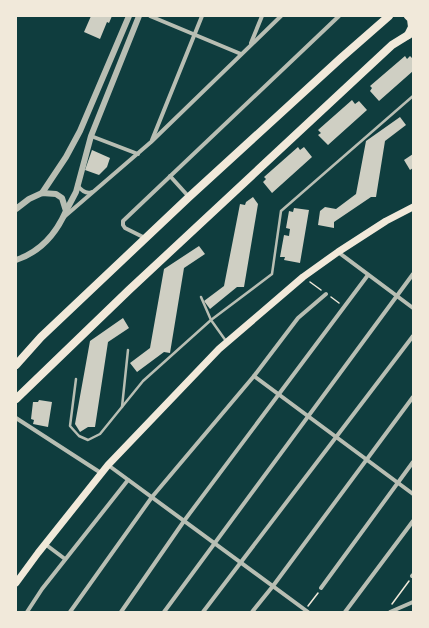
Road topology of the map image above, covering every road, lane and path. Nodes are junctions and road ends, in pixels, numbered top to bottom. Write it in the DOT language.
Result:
graph roads {
  1 [pos="129,16"];
  2 [pos="139,16"];
  3 [pos="150,16"];
  4 [pos="202,16"];
  5 [pos="262,16"];
  6 [pos="281,16"];
  7 [pos="339,16"];
  8 [pos="389,16"];
  9 [pos="408,16"];
  10 [pos="410,33"];
  11 [pos="194,34"];
  12 [pos="250,46"];
  13 [pos="241,54"];
  14 [pos="413,96"];
  15 [pos="91,136"];
  16 [pos="151,142"];
  17 [pos="138,154"];
  18 [pos="170,176"];
  19 [pos="78,185"];
  20 [pos="96,190"];
  21 [pos="42,193"];
  22 [pos="189,197"];
  23 [pos="413,207"];
  24 [pos="16,209"];
  25 [pos="66,211"];
  26 [pos="63,218"];
  27 [pos="145,238"];
  28 [pos="338,252"];
  29 [pos="17,260"];
  30 [pos="413,274"];
  31 [pos="368,275"];
  32 [pos="326,294"];
  33 [pos="397,296"];
  34 [pos="201,297"];
  35 [pos="413,308"];
  36 [pos="211,320"];
  37 [pos="413,336"];
  38 [pos="227,342"];
  39 [pos="128,350"];
  40 [pos="16,365"];
  41 [pos="254,376"];
  42 [pos="76,380"];
  43 [pos="278,394"];
  44 [pos="413,397"];
  45 [pos="16,399"];
  46 [pos="122,408"];
  47 [pos="308,416"];
  48 [pos="16,418"];
  49 [pos="336,437"];
  50 [pos="367,460"];
  51 [pos="413,462"];
  52 [pos="108,465"];
  53 [pos="101,474"];
  54 [pos="128,480"];
  55 [pos="397,483"];
  56 [pos="413,494"];
  57 [pos="152,497"];
  58 [pos="184,521"];
  59 [pos="413,521"];
  60 [pos="214,543"];
  61 [pos="45,544"];
  62 [pos="65,559"];
  63 [pos="242,563"];
  64 [pos="413,576"];
  65 [pos="16,581"];
  66 [pos="273,586"];
  67 [pos="321,588"];
  68 [pos="413,602"];
  69 [pos="390,606"];
  70 [pos="71,610"];
  71 [pos="307,611"];
  72 [pos="27,612"];
  73 [pos="77,612"];
  74 [pos="121,612"];
  75 [pos="164,612"];
  76 [pos="203,612"];
  77 [pos="252,612"];
  78 [pos="345,612"];
  79 [pos="390,612"];
  1 -- 21 [label="street"];
  2 -- 15 [label="street"];
  3 -- 11 [label="street"];
  4 -- 11 [label="street"];
  5 -- 12 [label="street"];
  6 -- 12 [label="street"];
  7 -- 18 [label="street"];
  8 -- 22 [label="highway"];
  9 -- 10 [label="highway"];
  10 -- 45 [label="highway"];
  11 -- 13 [label="street"];
  11 -- 16 [label="street"];
  12 -- 13 [label="street"];
  13 -- 16 [label="street"];
  14 -- 36 [label="lane"];
  15 -- 17 [label="street"];
  15 -- 19 [label="street"];
  16 -- 17 [label="street"];
  17 -- 20 [label="street"];
  18 -- 22 [label="street"];
  18 -- 27 [label="street"];
  19 -- 20 [label="street"];
  19 -- 25 [label="street"];
  20 -- 26 [label="street"];
  21 -- 24 [label="street"];
  21 -- 25 [label="street"];
  22 -- 27 [label="highway"];
  23 -- 28 [label="main road"];
  25 -- 26 [label="street"];
  26 -- 29 [label="street"];
  27 -- 40 [label="highway"];
  28 -- 31 [label="street"];
  28 -- 38 [label="main road"];
  30 -- 33 [label="street"];
  31 -- 33 [label="street"];
  31 -- 43 [label="street"];
  32 -- 41 [label="street"];
  33 -- 35 [label="street"];
  33 -- 47 [label="street"];
  34 -- 36 [label="lane"];
  36 -- 38 [label="lane"];
  36 -- 46 [label="lane"];
  37 -- 49 [label="street"];
  38 -- 52 [label="main road"];
  39 -- 46 [label="lane"];
  41 -- 43 [label="street"];
  41 -- 57 [label="street"];
  42 -- 46 [label="lane"];
  43 -- 47 [label="street"];
  43 -- 58 [label="street"];
  44 -- 50 [label="street"];
  47 -- 49 [label="street"];
  47 -- 60 [label="street"];
  48 -- 53 [label="street"];
  49 -- 50 [label="street"];
  49 -- 63 [label="street"];
  50 -- 55 [label="street"];
  50 -- 66 [label="street"];
  51 -- 55 [label="street"];
  52 -- 53 [label="main road"];
  52 -- 54 [label="street"];
  53 -- 61 [label="main road"];
  54 -- 57 [label="street"];
  54 -- 62 [label="street"];
  55 -- 56 [label="street"];
  55 -- 67 [label="street"];
  57 -- 58 [label="street"];
  57 -- 70 [label="street"];
  58 -- 60 [label="street"];
  58 -- 74 [label="street"];
  59 -- 78 [label="street"];
  60 -- 63 [label="street"];
  60 -- 75 [label="street"];
  61 -- 62 [label="street"];
  61 -- 65 [label="main road"];
  62 -- 72 [label="street"];
  63 -- 66 [label="street"];
  63 -- 76 [label="street"];
  64 -- 69 [label="path"];
  66 -- 71 [label="street"];
  66 -- 77 [label="street"];
  67 -- 71 [label="path"];
  68 -- 79 [label="street"];
  70 -- 73 [label="street"];
}
